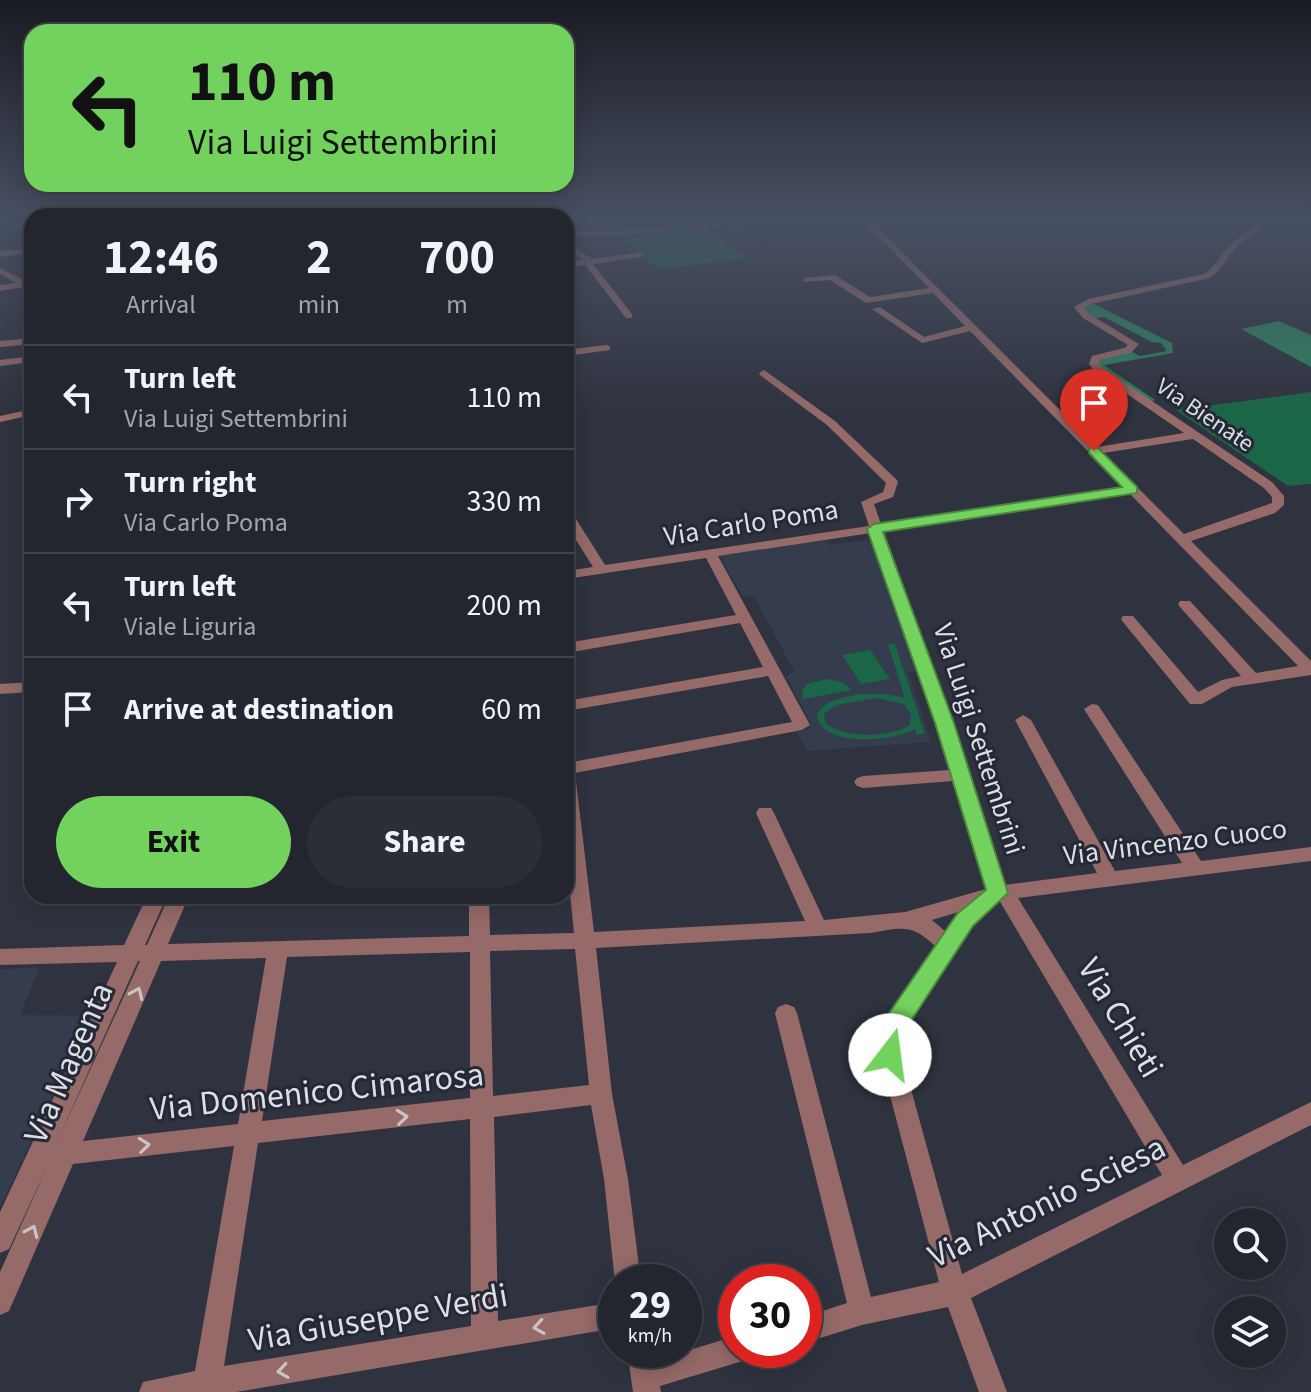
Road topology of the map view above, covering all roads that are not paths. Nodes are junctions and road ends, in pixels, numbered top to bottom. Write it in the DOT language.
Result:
graph roads {
  1 [pos="605,284"];
  2 [pos="844,284"];
  3 [pos="930,284"];
  4 [pos="1170,284"];
  5 [pos="24,286"];
  6 [pos="0,288"];
  7 [pos="936,290"];
  8 [pos="877,309"];
  9 [pos="629,316"];
  10 [pos="972,327"];
  11 [pos="583,338"];
  12 [pos="24,342"];
  13 [pos="0,344"];
  14 [pos="606,348"];
  15 [pos="591,350"];
  16 [pos="574,352"];
  17 [pos="24,360"];
  18 [pos="0,363"];
  19 [pos="764,373"];
  20 [pos="24,414"];
  21 [pos="0,419"];
  22 [pos="1195,435"];
  23 [pos="1094,451"];
  24 [pos="1132,490"];
  25 [pos="574,527"];
  26 [pos="874,529"];
  27 [pos="1181,540"];
  28 [pos="710,553"];
  29 [pos="601,569"];
  30 [pos="574,574"];
  31 [pos="1185,604"];
  32 [pos="746,618"];
  33 [pos="1128,619"];
  34 [pos="574,647"];
  35 [pos="1311,669"];
  36 [pos="773,670"];
  37 [pos="1252,678"];
  38 [pos="24,688"];
  39 [pos="0,689"];
  40 [pos="574,705"];
  41 [pos="1092,709"];
  42 [pos="1023,720"];
  43 [pos="574,766"];
  44 [pos="961,775"];
  45 [pos="863,782"];
  46 [pos="765,813"];
  47 [pos="574,836"];
  48 [pos="1311,854"];
  49 [pos="1195,867"];
  50 [pos="1109,878"];
  51 [pos="1001,892"];
  52 [pos="155,904"];
  53 [pos="174,904"];
  54 [pos="479,904"];
  55 [pos="905,920"];
  56 [pos="818,928"];
  57 [pos="586,940"];
  58 [pos="480,944"];
  59 [pos="948,946"];
  60 [pos="278,950"];
  61 [pos="142,954"];
  62 [pos="0,957"];
  63 [pos="786,1013"];
  64 [pos="601,1094"];
  65 [pos="481,1108"];
  66 [pos="1311,1113"];
  67 [pos="249,1134"];
  68 [pos="40,1153"];
  69 [pos="66,1154"];
  70 [pos="1178,1179"];
  71 [pos="0,1240"];
  72 [pos="626,1264"];
  73 [pos="955,1292"];
  74 [pos="0,1302"];
  75 [pos="862,1312"];
  76 [pos="598,1318"];
  77 [pos="822,1324"];
  78 [pos="485,1336"];
  79 [pos="718,1354"];
  80 [pos="644,1373"];
  81 [pos="207,1383"];
  82 [pos="153,1392"];
  83 [pos="993,1392"];
  1 -- 9 [label="street"];
  2 -- 7 [label="street"];
  3 -- 7 [label="street"];
  4 -- 22 [label="street, Via Bienate"];
  5 -- 6 [label="street"];
  7 -- 10 [label="street"];
  8 -- 10 [label="street"];
  10 -- 23 [label="street"];
  11 -- 15 [label="street"];
  12 -- 13 [label="street"];
  14 -- 15 [label="street"];
  15 -- 16 [label="street"];
  17 -- 18 [label="street"];
  19 -- 26 [label="street, Via Luigi Settembrini"];
  20 -- 21 [label="street"];
  22 -- 23 [label="street"];
  22 -- 27 [label="street, Via Bienate"];
  23 -- 24 [label="street"];
  24 -- 26 [label="street, Via Carlo Poma"];
  24 -- 27 [label="street"];
  25 -- 29 [label="street"];
  26 -- 28 [label="street, Via Carlo Poma"];
  26 -- 44 [label="street, Via Luigi Settembrini"];
  27 -- 35 [label="street"];
  28 -- 29 [label="street, Via Carlo Poma"];
  28 -- 32 [label="street"];
  29 -- 30 [label="street, Via Carlo Poma"];
  31 -- 37 [label="street"];
  32 -- 34 [label="street"];
  32 -- 36 [label="street"];
  33 -- 37 [label="street"];
  35 -- 37 [label="street"];
  36 -- 40 [label="street"];
  36 -- 43 [label="street"];
  38 -- 39 [label="street"];
  41 -- 49 [label="street"];
  42 -- 50 [label="street"];
  44 -- 45 [label="street"];
  44 -- 51 [label="street, Via Luigi Settembrini"];
  46 -- 56 [label="street"];
  47 -- 57 [label="street"];
  48 -- 49 [label="street, Via Vincenzo Cuoco"];
  49 -- 50 [label="street, Via Vincenzo Cuoco"];
  50 -- 51 [label="street, Via Vincenzo Cuoco"];
  51 -- 55 [label="street, Via Vincenzo Cuoco"];
  51 -- 59 [label="street, Via Luigi Settembrini"];
  51 -- 70 [label="street, Via Chieti"];
  52 -- 61 [label="street, Via Magenta"];
  53 -- 61 [label="street, Via Magenta"];
  54 -- 58 [label="street"];
  55 -- 56 [label="street, Via Vincenzo Cuoco"];
  55 -- 59 [label="street"];
  56 -- 57 [label="street, Via Vincenzo Cuoco"];
  57 -- 58 [label="street, Via Vincenzo Cuoco"];
  57 -- 64 [label="street"];
  58 -- 60 [label="street, Via Vincenzo Cuoco"];
  58 -- 65 [label="street"];
  59 -- 73 [label="street, Via Luigi Settembrini"];
  60 -- 61 [label="street, Via Vincenzo Cuoco"];
  60 -- 67 [label="street"];
  61 -- 62 [label="street, Via Vincenzo Cuoco"];
  61 -- 68 [label="street, Via Magenta"];
  69 -- 61 [label="street, Via Magenta, one-way"];
  63 -- 75 [label="street"];
  64 -- 65 [label="street, Via Domenico Cimarosa"];
  64 -- 72 [label="street"];
  67 -- 65 [label="street, Via Domenico Cimarosa, one-way"];
  65 -- 78 [label="street"];
  66 -- 70 [label="street, Via Antonio Sciesa"];
  69 -- 67 [label="street, Via Domenico Cimarosa, one-way"];
  67 -- 81 [label="street"];
  68 -- 69 [label="street, Via Domenico Cimarosa"];
  68 -- 71 [label="street, Via Magenta"];
  74 -- 69 [label="street, Via Magenta, one-way"];
  70 -- 73 [label="street, Via Antonio Sciesa"];
  73 -- 75 [label="street, Via Antonio Sciesa"];
  73 -- 83 [label="street, Via Luigi Settembrini"];
  75 -- 77 [label="street, Via Antonio Sciesa"];
  76 -- 78 [label="street, Via Giuseppe Verdi, one-way"];
  78 -- 81 [label="street, Via Giuseppe Verdi, one-way"];
  79 -- 80 [label="street"];
  81 -- 82 [label="street, Via Giuseppe Verdi"];
}
